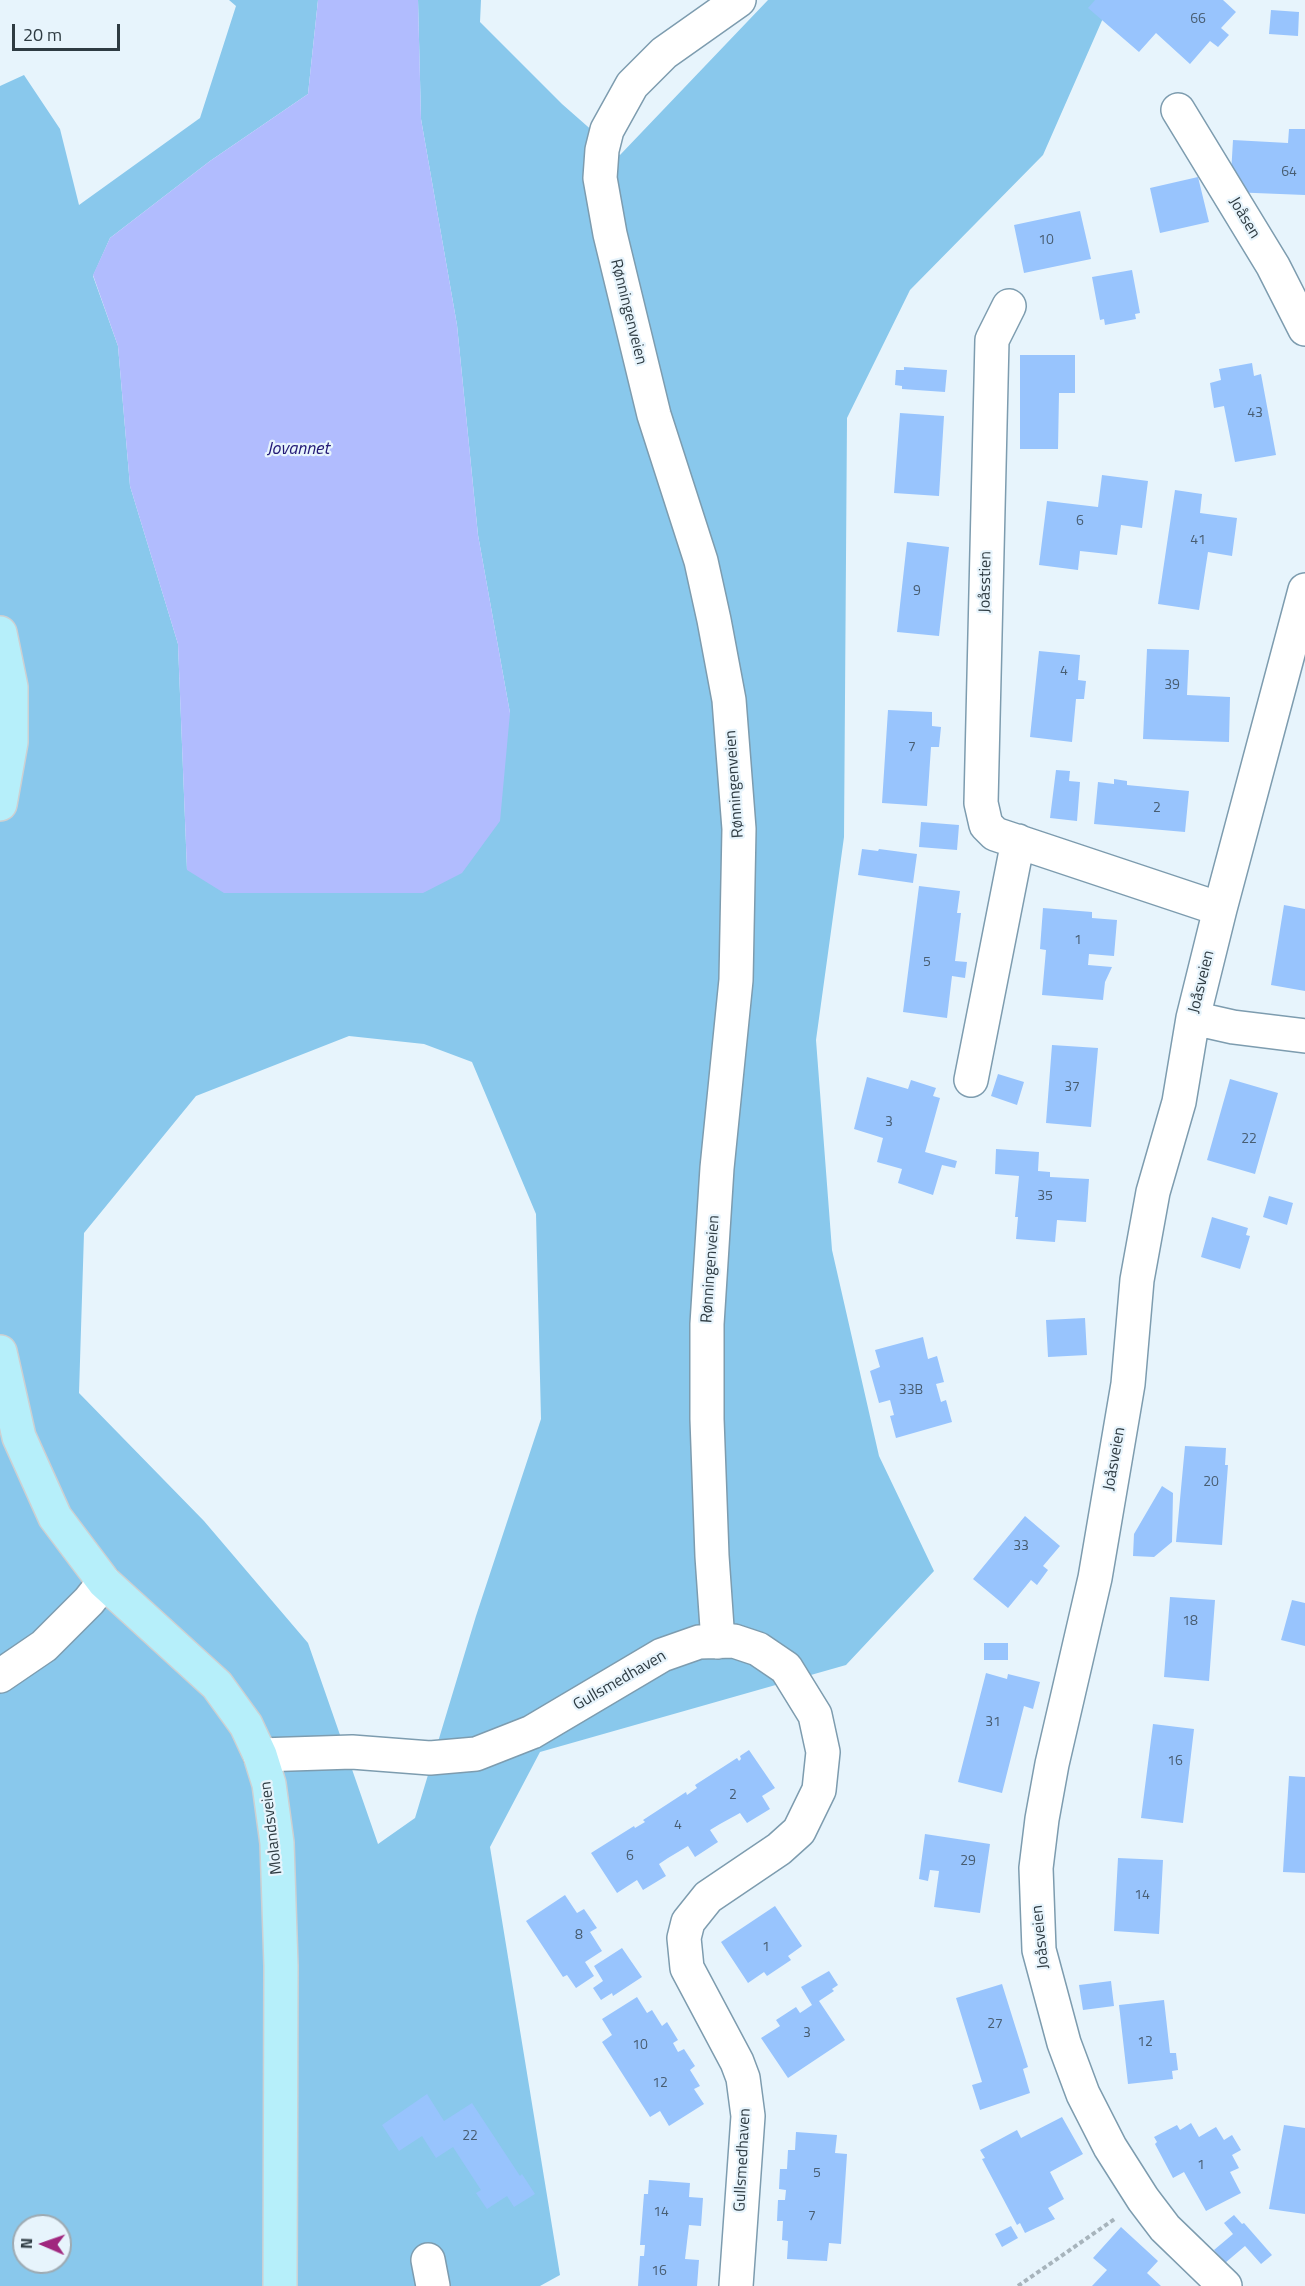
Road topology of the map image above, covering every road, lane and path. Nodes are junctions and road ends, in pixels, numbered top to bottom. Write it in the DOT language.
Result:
graph roads {
  1 [pos="739,0"];
  2 [pos="1178,110"];
  3 [pos="1009,306"];
  4 [pos="1305,329"];
  5 [pos="1305,590"];
  6 [pos="0,633"];
  7 [pos="0,804"];
  8 [pos="1018,841"];
  9 [pos="1220,909"];
  10 [pos="1193,1018"];
  11 [pos="1305,1036"];
  12 [pos="971,1080"];
  13 [pos="0,1352"];
  14 [pos="104,1582"];
  15 [pos="718,1642"];
  16 [pos="0,1676"];
  17 [pos="260,1755"];
  18 [pos="1143,2199"];
  19 [pos="280,2286"];
  20 [pos="735,2286"];
  21 [pos="1018,2286"];
  22 [pos="1225,2286"];
  1 -- 15 [label="street, Rønningenveien"];
  2 -- 4 [label="street, Joåsen"];
  3 -- 8 [label="street, Joåsstien"];
  5 -- 9 [label="street, Joåsveien"];
  6 -- 7 [label="main road"];
  8 -- 9 [label="street, Joåsstien"];
  8 -- 12 [label="street"];
  9 -- 10 [label="street, Joåsveien"];
  10 -- 11 [label="street"];
  10 -- 18 [label="street, Joåsveien"];
  13 -- 14 [label="main road, Molandsveien"];
  14 -- 16 [label="street"];
  14 -- 17 [label="main road, Molandsveien"];
  15 -- 17 [label="street, Gullsmedhaven"];
  15 -- 20 [label="street, Gullsmedhaven"];
  17 -- 19 [label="main road, Molandsveien"];
  18 -- 21 [label="path"];
  18 -- 22 [label="street, Joåsveien"];
}
